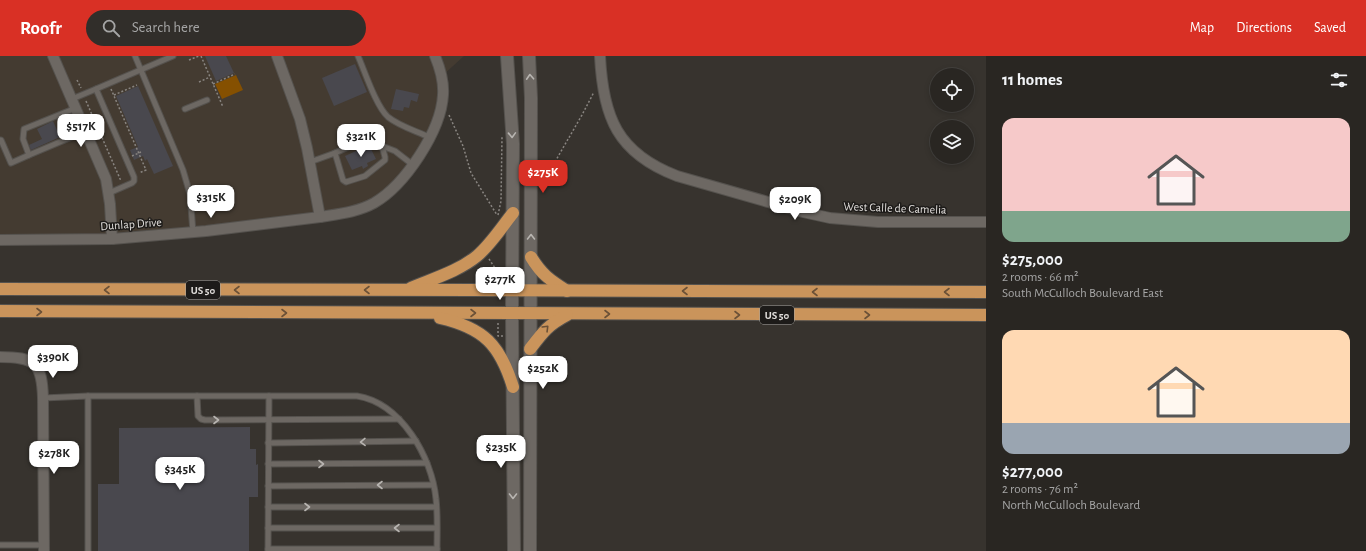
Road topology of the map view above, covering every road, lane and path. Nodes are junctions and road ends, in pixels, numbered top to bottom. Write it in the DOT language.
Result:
graph roads {
  1 [pos="53,56"];
  2 [pos="135,56"];
  3 [pos="173,56"];
  4 [pos="200,56"];
  5 [pos="277,56"];
  6 [pos="358,56"];
  7 [pos="435,56"];
  8 [pos="508,56"];
  9 [pos="529,56"];
  10 [pos="600,56"];
  11 [pos="189,60"];
  12 [pos="141,70"];
  13 [pos="235,74"];
  14 [pos="600,76"];
  15 [pos="210,77"];
  16 [pos="77,80"];
  17 [pos="199,82"];
  18 [pos="108,83"];
  19 [pos="213,84"];
  20 [pos="137,85"];
  21 [pos="96,88"];
  22 [pos="83,94"];
  23 [pos="114,95"];
  24 [pos="207,100"];
  25 [pos="442,103"];
  26 [pos="74,104"];
  27 [pos="223,107"];
  28 [pos="185,109"];
  29 [pos="86,131"];
  30 [pos="502,135"];
  31 [pos="429,137"];
  32 [pos="0,140"];
  33 [pos="382,146"];
  34 [pos="140,152"];
  35 [pos="335,153"];
  36 [pos="29,155"];
  37 [pos="126,158"];
  38 [pos="310,162"];
  39 [pos="413,165"];
  40 [pos="134,176"];
  41 [pos="124,187"];
  42 [pos="541,187"];
  43 [pos="109,193"];
  44 [pos="513,213"];
  45 [pos="320,217"];
  46 [pos="986,222"];
  47 [pos="193,232"];
  48 [pos="1,239"];
  49 [pos="112,239"];
  50 [pos="485,254"];
  51 [pos="531,258"];
  52 [pos="497,271"];
  53 [pos="505,271"];
  54 [pos="497,282"];
  55 [pos="0,289"];
  56 [pos="406,290"];
  57 [pos="513,290"];
  58 [pos="531,290"];
  59 [pos="567,291"];
  60 [pos="986,292"];
  61 [pos="0,311"];
  62 [pos="512,313"];
  63 [pos="420,314"];
  64 [pos="530,314"];
  65 [pos="568,314"];
  66 [pos="986,315"];
  67 [pos="498,322"];
  68 [pos="505,335"];
  69 [pos="530,349"];
  70 [pos="0,357"];
  71 [pos="513,387"];
  72 [pos="88,396"];
  73 [pos="197,396"];
  74 [pos="269,396"];
  75 [pos="43,398"];
  76 [pos="399,419"];
  77 [pos="268,420"];
  78 [pos="416,441"];
  79 [pos="268,443"];
  80 [pos="427,463"];
  81 [pos="268,464"];
  82 [pos="433,484"];
  83 [pos="268,486"];
  84 [pos="268,507"];
  85 [pos="436,507"];
  86 [pos="268,528"];
  87 [pos="436,528"];
  88 [pos="0,545"];
  89 [pos="44,548"];
  90 [pos="268,550"];
  91 [pos="437,550"];
  92 [pos="88,551"];
  93 [pos="514,551"];
  94 [pos="530,551"];
  1 -- 26 [label="street"];
  2 -- 12 [label="lane"];
  3 -- 12 [label="lane"];
  4 -- 11 [label="path"];
  4 -- 15 [label="path"];
  5 -- 38 [label="street"];
  6 -- 31 [label="lane"];
  7 -- 25 [label="street, Dunlap Drive"];
  8 -- 44 [label="main road, one-way"];
  51 -- 9 [label="main road, one-way"];
  10 -- 14 [label="street, West Calle de Camelia"];
  12 -- 18 [label="lane"];
  12 -- 47 [label="lane"];
  13 -- 19 [label="path"];
  14 -- 42 [label="path"];
  14 -- 46 [label="street, West Calle de Camelia"];
  15 -- 17 [label="path"];
  15 -- 19 [label="path"];
  16 -- 22 [label="path"];
  18 -- 21 [label="lane"];
  18 -- 23 [label="path"];
  19 -- 27 [label="path"];
  20 -- 23 [label="path"];
  21 -- 22 [label="lane"];
  21 -- 37 [label="lane"];
  22 -- 26 [label="lane"];
  22 -- 41 [label="path"];
  23 -- 34 [label="path"];
  24 -- 28 [label="lane"];
  25 -- 30 [label="path"];
  25 -- 31 [label="street, Dunlap Drive"];
  26 -- 29 [label="street"];
  26 -- 36 [label="lane"];
  29 -- 36 [label="lane"];
  29 -- 43 [label="street"];
  31 -- 39 [label="street, Dunlap Drive"];
  32 -- 36 [label="lane"];
  33 -- 35 [label="lane"];
  33 -- 35 [label="lane"];
  33 -- 39 [label="lane"];
  34 -- 37 [label="path"];
  34 -- 40 [label="path"];
  35 -- 38 [label="lane"];
  37 -- 40 [label="lane"];
  38 -- 45 [label="street"];
  39 -- 45 [label="street, Dunlap Drive"];
  40 -- 41 [label="lane"];
  41 -- 43 [label="lane"];
  43 -- 49 [label="street"];
  44 -- 56 [label="highway"];
  44 -- 57 [label="main road"];
  45 -- 47 [label="street, Dunlap Drive"];
  47 -- 49 [label="street, Dunlap Drive"];
  48 -- 49 [label="street, Dunlap Drive"];
  50 -- 52 [label="path"];
  51 -- 58 [label="main road"];
  51 -- 59 [label="highway"];
  52 -- 53 [label="path"];
  52 -- 54 [label="path"];
  56 -- 55 [label="highway, US 50, one-way"];
  56 -- 57 [label="highway, US 50"];
  57 -- 58 [label="highway, US 50"];
  57 -- 62 [label="main road"];
  58 -- 59 [label="highway, US 50"];
  58 -- 64 [label="main road"];
  60 -- 59 [label="highway, US 50, one-way"];
  61 -- 63 [label="highway, US 50, one-way"];
  63 -- 62 [label="highway, US 50, one-way"];
  62 -- 64 [label="highway, US 50"];
  62 -- 71 [label="main road"];
  63 -- 71 [label="highway"];
  64 -- 65 [label="highway, US 50"];
  64 -- 69 [label="main road"];
  65 -- 66 [label="highway, US 50, one-way"];
  69 -- 65 [label="highway, one-way"];
  67 -- 68 [label="path"];
  69 -- 94 [label="main road"];
  70 -- 75 [label="street"];
  71 -- 93 [label="main road, one-way"];
  72 -- 73 [label="lane"];
  72 -- 75 [label="lane"];
  72 -- 92 [label="lane"];
  73 -- 74 [label="lane"];
  73 -- 77 [label="lane, one-way"];
  74 -- 76 [label="lane"];
  74 -- 77 [label="lane"];
  75 -- 89 [label="street"];
  76 -- 77 [label="lane"];
  76 -- 78 [label="lane"];
  77 -- 79 [label="lane"];
  78 -- 79 [label="lane, one-way"];
  78 -- 80 [label="lane"];
  79 -- 81 [label="lane"];
  81 -- 80 [label="lane, one-way"];
  80 -- 82 [label="lane"];
  81 -- 83 [label="lane"];
  82 -- 83 [label="lane, one-way"];
  82 -- 85 [label="lane"];
  83 -- 84 [label="lane"];
  84 -- 85 [label="lane, one-way"];
  84 -- 86 [label="lane"];
  85 -- 87 [label="lane"];
  87 -- 86 [label="lane, one-way"];
  86 -- 90 [label="lane"];
  87 -- 91 [label="lane"];
  88 -- 89 [label="lane"];
  90 -- 91 [label="lane"];
}
